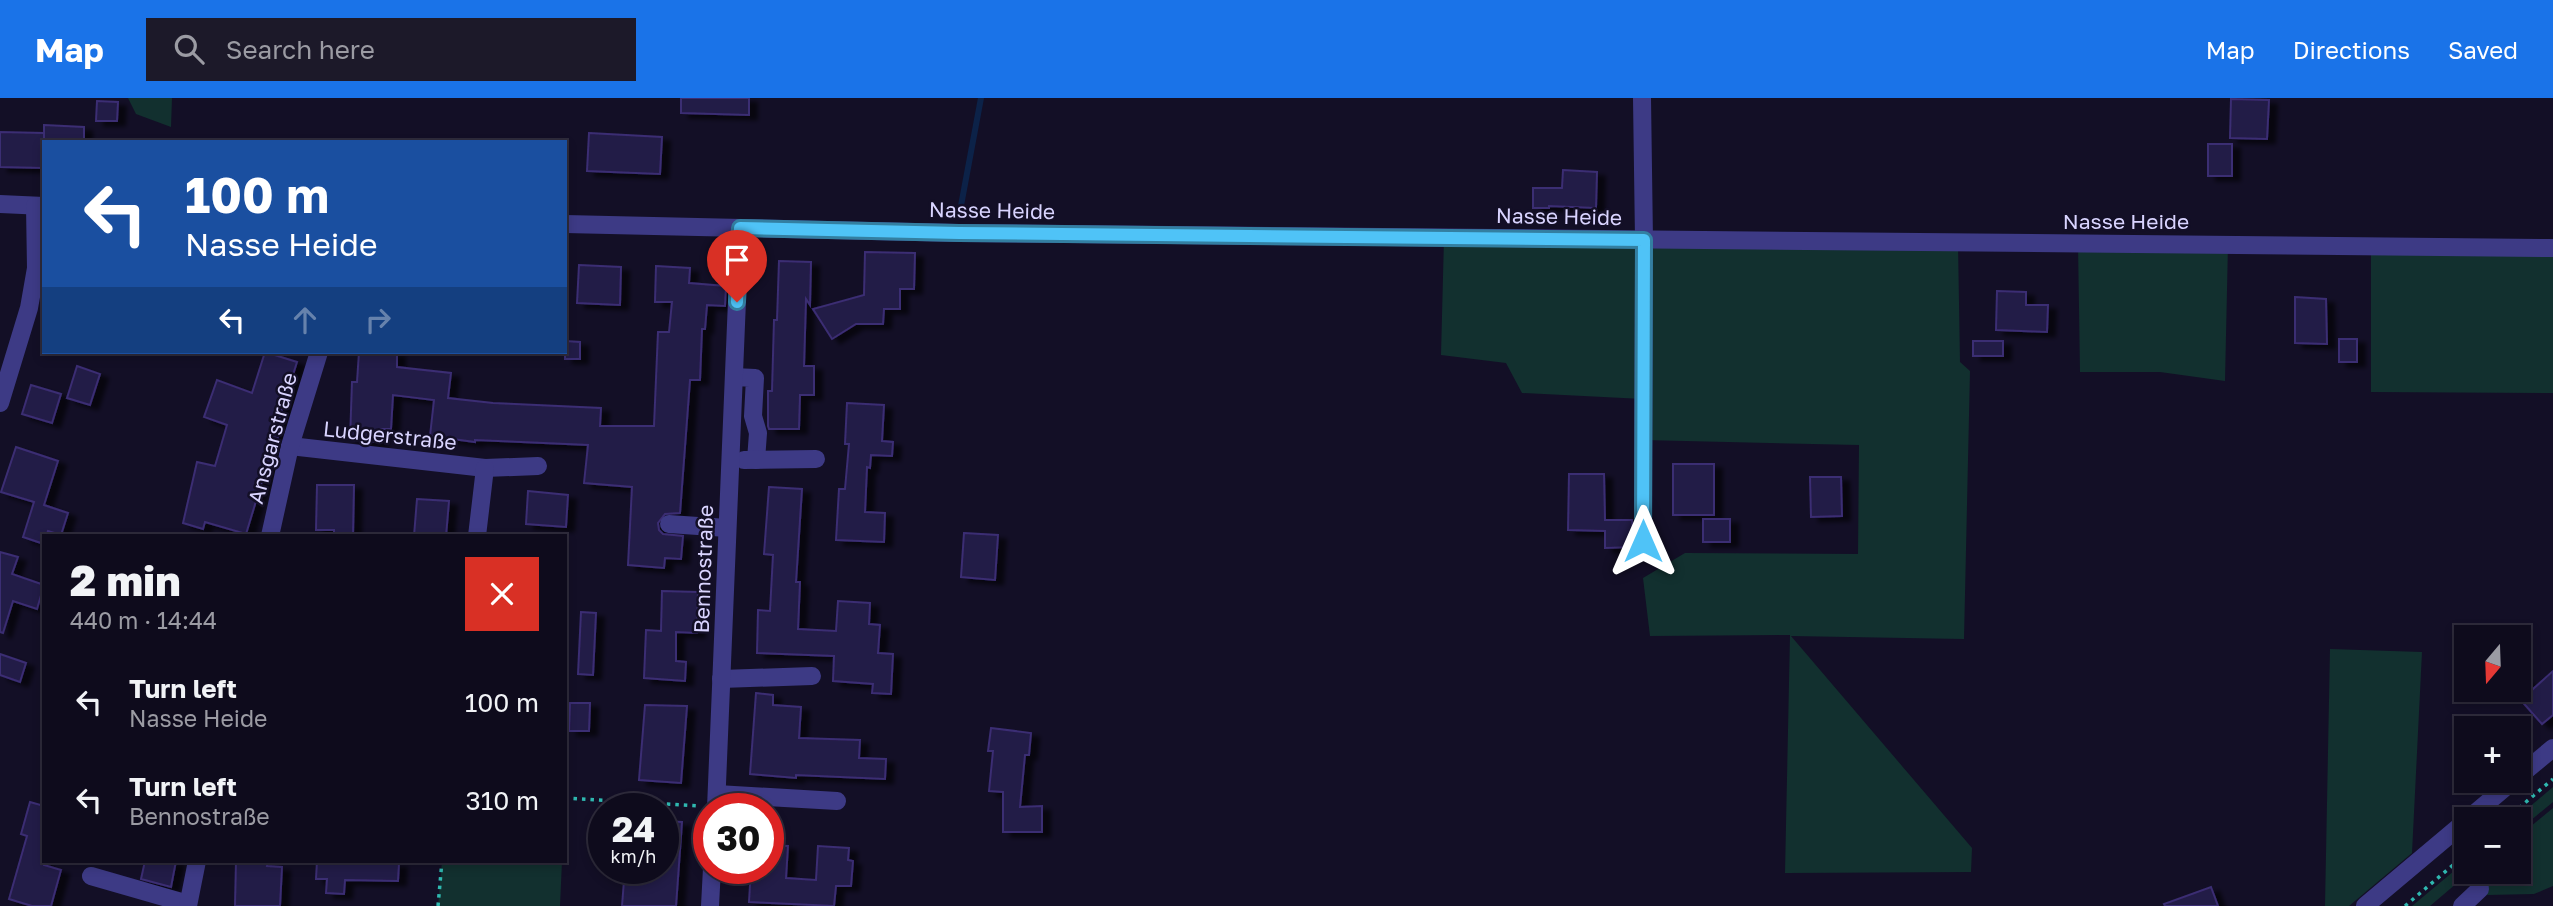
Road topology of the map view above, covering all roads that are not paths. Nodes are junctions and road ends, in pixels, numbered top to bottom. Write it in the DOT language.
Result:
graph roads {
  1 [pos="1642,98"];
  2 [pos="0,204"];
  3 [pos="39,206"];
  4 [pos="567,224"];
  5 [pos="740,228"];
  6 [pos="1644,240"];
  7 [pos="2553,248"];
  8 [pos="318,354"];
  9 [pos="734,377"];
  10 [pos="0,403"];
  11 [pos="290,446"];
  12 [pos="816,459"];
  13 [pos="730,460"];
  14 [pos="757,460"];
  15 [pos="538,467"];
  16 [pos="485,468"];
  17 [pos="669,524"];
  18 [pos="727,528"];
  19 [pos="270,534"];
  20 [pos="477,534"];
  21 [pos="1643,541"];
  22 [pos="812,676"];
  23 [pos="721,679"];
  24 [pos="2553,748"];
  25 [pos="2531,766"];
  26 [pos="716,793"];
  27 [pos="2499,793"];
  28 [pos="837,801"];
  29 [pos="784,802"];
  30 [pos="2482,807"];
  31 [pos="2454,831"];
  32 [pos="197,863"];
  33 [pos="91,876"];
  34 [pos="711,884"];
  35 [pos="2480,889"];
  36 [pos="188,905"];
  37 [pos="710,906"];
  38 [pos="2365,906"];
  39 [pos="2462,906"];
  1 -- 6 [label="street"];
  2 -- 3 [label="street"];
  3 -- 10 [label="street"];
  4 -- 5 [label="street, Nasse Heide"];
  5 -- 6 [label="street, Nasse Heide"];
  5 -- 9 [label="street, Bennostraße"];
  6 -- 7 [label="street, Nasse Heide"];
  6 -- 21 [label="street"];
  8 -- 11 [label="street, Ansgarstraße"];
  9 -- 13 [label="street, Bennostraße"];
  9 -- 14 [label="street"];
  11 -- 16 [label="street, Ludgerstraße"];
  11 -- 19 [label="street, Ansgarstraße"];
  12 -- 14 [label="street"];
  13 -- 14 [label="street"];
  13 -- 18 [label="street, Bennostraße"];
  15 -- 16 [label="street, Ludgerstraße"];
  16 -- 20 [label="street"];
  17 -- 18 [label="street"];
  18 -- 23 [label="street, Bennostraße"];
  22 -- 23 [label="street"];
  23 -- 26 [label="street, Bennostraße"];
  24 -- 25 [label="street"];
  27 -- 30 [label="street"];
  28 -- 29 [label="street"];
  31 -- 38 [label="street"];
  32 -- 36 [label="street"];
  33 -- 36 [label="street"];
  34 -- 37 [label="street"];
  35 -- 39 [label="street"];
}
